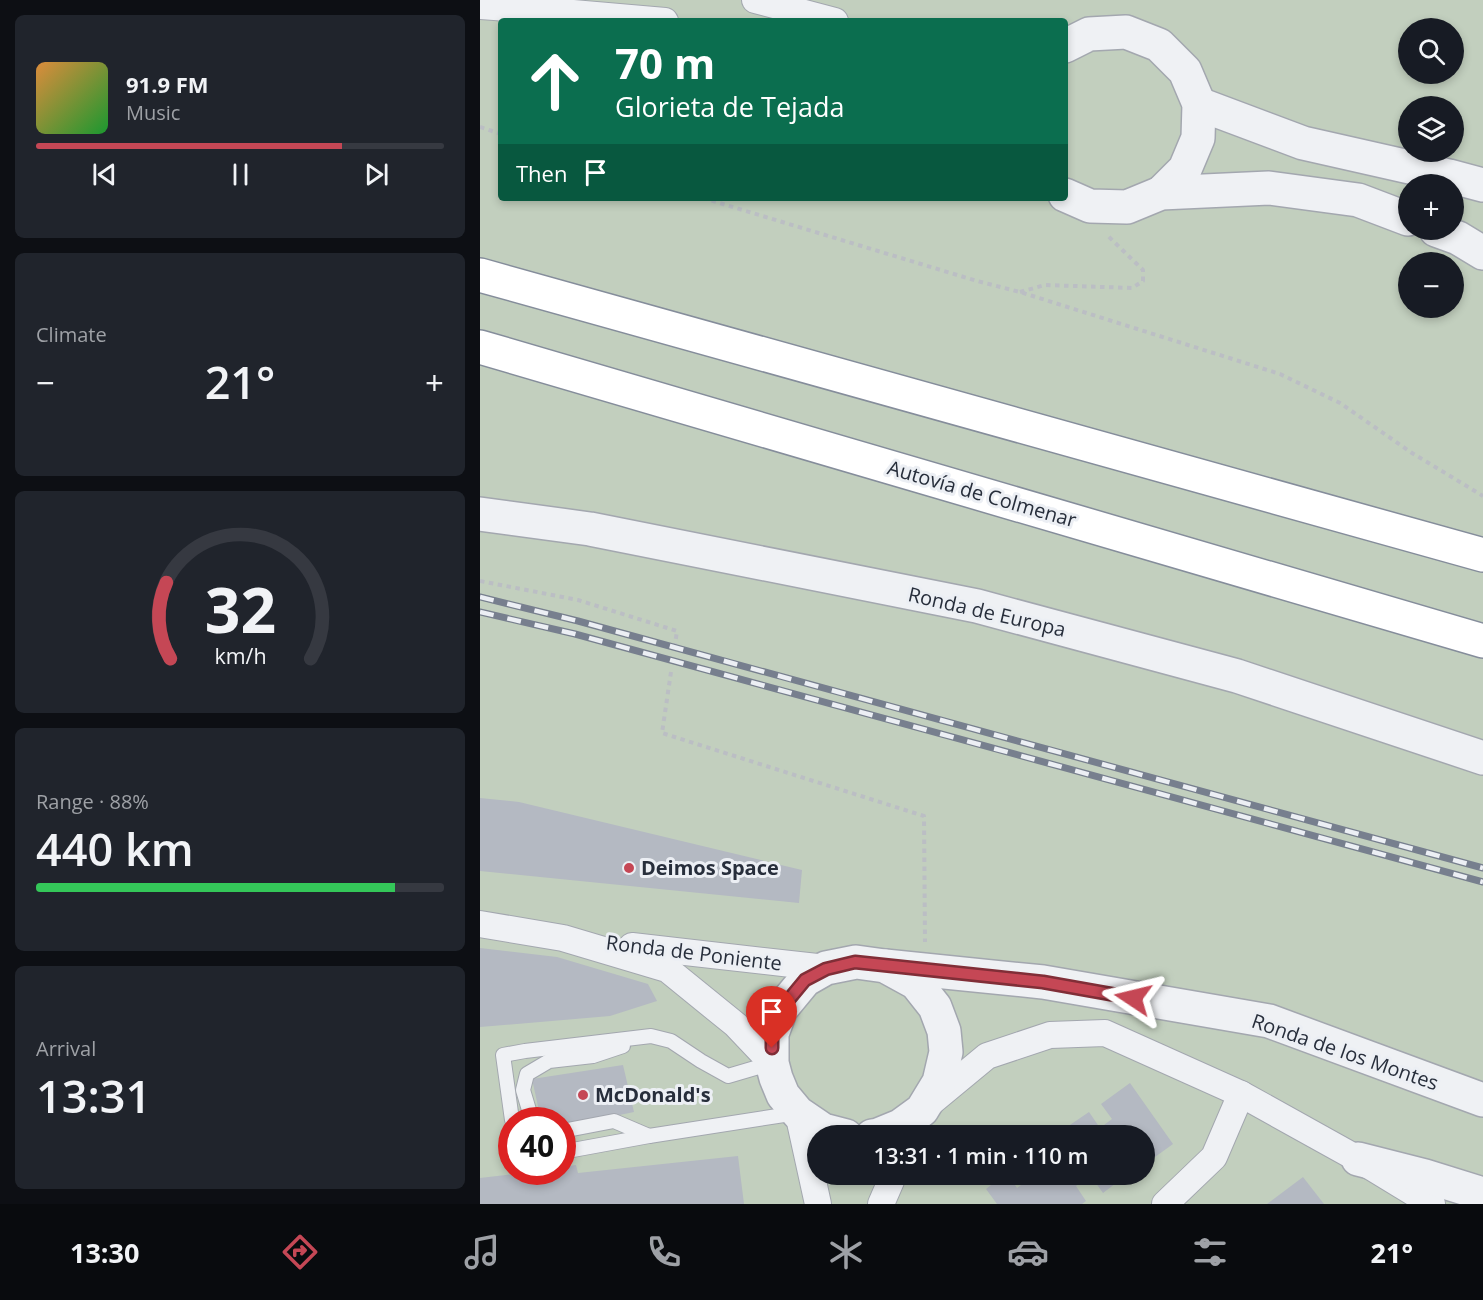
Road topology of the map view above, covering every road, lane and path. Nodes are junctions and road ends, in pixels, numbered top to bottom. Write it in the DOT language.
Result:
graph roads {
  1 [pos="755,0"];
  2 [pos="480,6"];
  3 [pos="634,18"];
  4 [pos="824,18"];
  5 [pos="1068,44"];
  6 [pos="1198,104"];
  7 [pos="480,127"];
  8 [pos="498,133"];
  9 [pos="1483,185"];
  10 [pos="1161,193"];
  11 [pos="1077,200"];
  12 [pos="713,201"];
  13 [pos="1398,215"];
  14 [pos="1461,240"];
  15 [pos="1483,253"];
  16 [pos="480,275"];
  17 [pos="1020,292"];
  18 [pos="480,347"];
  19 [pos="1483,496"];
  20 [pos="480,514"];
  21 [pos="1483,555"];
  22 [pos="480,581"];
  23 [pos="1483,641"];
  24 [pos="675,644"];
  25 [pos="670,672"];
  26 [pos="1483,758"];
  27 [pos="480,924"];
  28 [pos="563,938"];
  29 [pos="925,952"];
  30 [pos="885,966"];
  31 [pos="826,969"];
  32 [pos="651,1036"];
  33 [pos="772,1063"];
  34 [pos="1241,1094"];
  35 [pos="1483,1100"];
  36 [pos="510,1107"];
  37 [pos="528,1107"];
  38 [pos="798,1113"];
  39 [pos="916,1123"];
  40 [pos="816,1125"];
  41 [pos="576,1128"];
  42 [pos="649,1136"];
  43 [pos="576,1149"];
  44 [pos="1358,1159"];
  45 [pos="889,1185"];
  46 [pos="1483,1194"];
  47 [pos="818,1204"];
  48 [pos="881,1204"];
  49 [pos="1165,1204"];
  50 [pos="1432,1204"];
  1 -- 4 [label="street"];
  2 -- 3 [label="street"];
  5 -- 6 [label="street"];
  6 -- 9 [label="street"];
  6 -- 10 [label="street"];
  7 -- 8 [label="path"];
  10 -- 11 [label="street"];
  10 -- 13 [label="street"];
  11 -- 17 [label="path"];
  12 -- 17 [label="path"];
  14 -- 15 [label="street"];
  16 -- 21 [label="highway"];
  17 -- 19 [label="path"];
  18 -- 23 [label="highway, Autovía de Colmenar"];
  20 -- 26 [label="street, Ronda de Europa"];
  22 -- 24 [label="path"];
  25 -- 29 [label="path"];
  27 -- 28 [label="street, Ronda de Poniente"];
  28 -- 31 [label="street, Ronda de Poniente"];
  28 -- 33 [label="street, Ronda de Poniente"];
  30 -- 31 [label="street, Ronda de los Montes"];
  30 -- 35 [label="street, Ronda de los Montes"];
  30 -- 39 [label="street"];
  31 -- 33 [label="street, Ronda de los Montes"];
  32 -- 33 [label="lane"];
  32 -- 36 [label="lane"];
  32 -- 37 [label="lane"];
  33 -- 38 [label="street, Ronda de los Montes"];
  34 -- 39 [label="street"];
  34 -- 44 [label="street"];
  34 -- 49 [label="street"];
  38 -- 40 [label="street, Ronda de los Montes"];
  38 -- 42 [label="lane"];
  38 -- 47 [label="street"];
  41 -- 42 [label="lane"];
  42 -- 43 [label="lane"];
  44 -- 46 [label="street"];
  44 -- 50 [label="street"];
  45 -- 48 [label="street"];
}
